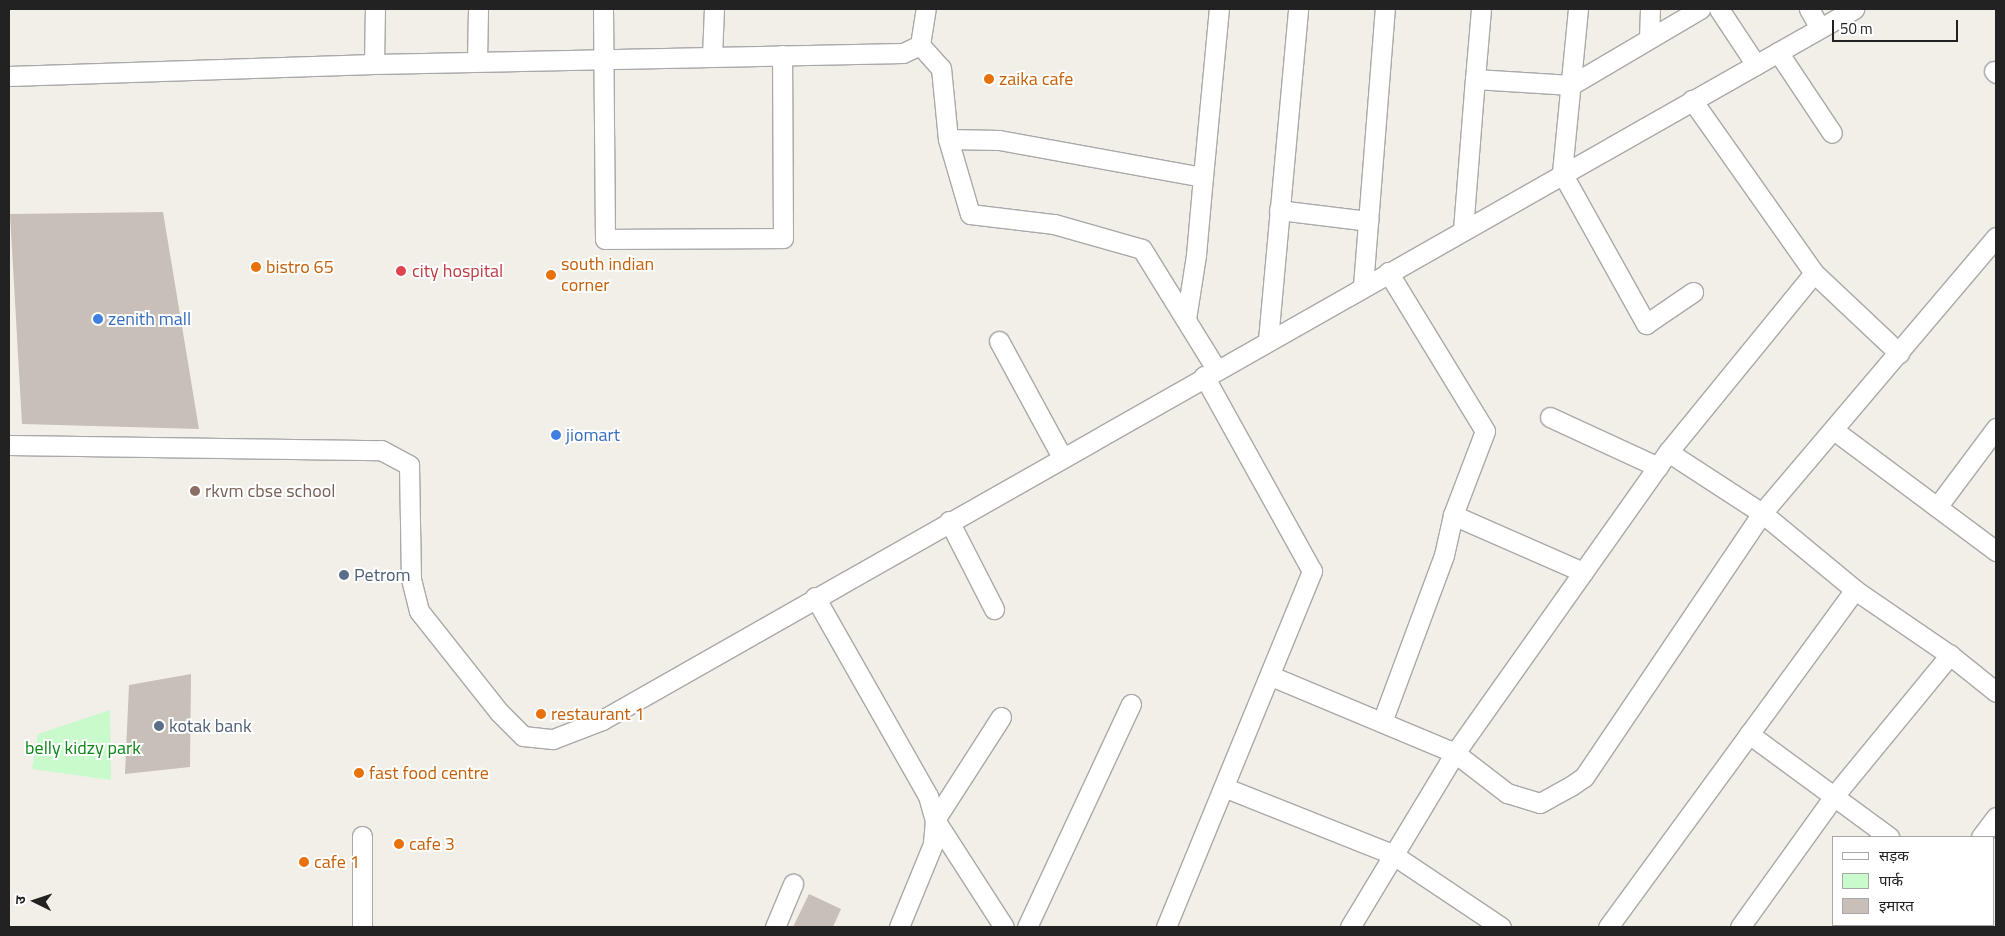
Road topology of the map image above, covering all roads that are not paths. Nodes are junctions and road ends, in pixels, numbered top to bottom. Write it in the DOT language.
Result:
graph roads {
  1 [pos="376,9"];
  2 [pos="478,9"];
  3 [pos="603,9"];
  4 [pos="714,9"];
  5 [pos="926,9"];
  6 [pos="1219,9"];
  7 [pos="1298,9"];
  8 [pos="1385,9"];
  9 [pos="1481,9"];
  10 [pos="1578,9"];
  11 [pos="1650,9"];
  12 [pos="1700,9"];
  13 [pos="1719,9"];
  14 [pos="1809,9"];
  15 [pos="1854,9"];
  16 [pos="1820,28"];
  17 [pos="1649,38"];
  18 [pos="920,45"];
  19 [pos="1778,52"];
  20 [pos="782,55"];
  21 [pos="712,56"];
  22 [pos="604,58"];
  23 [pos="477,61"];
  24 [pos="374,64"];
  25 [pos="1756,64"];
  26 [pos="9,76"];
  27 [pos="1475,79"];
  28 [pos="1571,85"];
  29 [pos="1692,100"];
  30 [pos="1832,133"];
  31 [pos="948,139"];
  32 [pos="1562,173"];
  33 [pos="1202,177"];
  34 [pos="1278,210"];
  35 [pos="1368,221"];
  36 [pos="1463,230"];
  37 [pos="1996,237"];
  38 [pos="1388,272"];
  39 [pos="1814,273"];
  40 [pos="1363,286"];
  41 [pos="1693,292"];
  42 [pos="1186,319"];
  43 [pos="1268,340"];
  44 [pos="999,341"];
  45 [pos="1899,353"];
  46 [pos="1210,372"];
  47 [pos="1550,416"];
  48 [pos="1996,428"];
  49 [pos="1835,431"];
  50 [pos="9,445"];
  51 [pos="1062,456"];
  52 [pos="1663,460"];
  53 [pos="1937,507"];
  54 [pos="1762,513"];
  55 [pos="1453,515"];
  56 [pos="948,521"];
  57 [pos="1996,551"];
  58 [pos="1583,572"];
  59 [pos="1855,590"];
  60 [pos="815,596"];
  61 [pos="994,609"];
  62 [pos="1950,655"];
  63 [pos="1270,676"];
  64 [pos="1996,692"];
  65 [pos="1132,704"];
  66 [pos="1001,718"];
  67 [pos="1382,722"];
  68 [pos="1749,734"];
  69 [pos="1455,753"];
  70 [pos="1226,788"];
  71 [pos="1834,796"];
  72 [pos="1996,817"];
  73 [pos="935,820"];
  74 [pos="362,836"];
  75 [pos="1888,836"];
  76 [pos="1982,836"];
  77 [pos="1392,854"];
  78 [pos="793,884"];
  79 [pos="362,927"];
  80 [pos="775,927"];
  81 [pos="899,927"];
  82 [pos="1004,927"];
  83 [pos="1027,927"];
  84 [pos="1166,927"];
  85 [pos="1350,927"];
  86 [pos="1501,927"];
  87 [pos="1608,927"];
  88 [pos="1740,927"];
  1 -- 24 [label="street"];
  2 -- 23 [label="street"];
  3 -- 22 [label="street"];
  4 -- 21 [label="street"];
  5 -- 18 [label="street"];
  6 -- 33 [label="street"];
  7 -- 34 [label="street"];
  8 -- 35 [label="street"];
  9 -- 27 [label="street"];
  10 -- 28 [label="street"];
  11 -- 17 [label="street"];
  12 -- 17 [label="street"];
  13 -- 25 [label="street"];
  14 -- 16 [label="street"];
  15 -- 16 [label="street"];
  16 -- 19 [label="street"];
  17 -- 28 [label="street"];
  18 -- 20 [label="street"];
  18 -- 31 [label="street"];
  19 -- 25 [label="street"];
  19 -- 30 [label="street"];
  20 -- 21 [label="street"];
  20 -- 22 [label="street"];
  21 -- 22 [label="street"];
  22 -- 23 [label="street"];
  23 -- 24 [label="street"];
  24 -- 26 [label="street"];
  25 -- 29 [label="street"];
  27 -- 28 [label="street"];
  27 -- 36 [label="street"];
  28 -- 32 [label="street"];
  29 -- 32 [label="street"];
  29 -- 39 [label="street"];
  31 -- 33 [label="street"];
  31 -- 42 [label="street"];
  32 -- 36 [label="street"];
  32 -- 41 [label="street"];
  33 -- 42 [label="street"];
  34 -- 35 [label="street"];
  34 -- 43 [label="street"];
  35 -- 40 [label="street"];
  36 -- 38 [label="street"];
  37 -- 45 [label="street"];
  38 -- 40 [label="street"];
  38 -- 55 [label="street"];
  39 -- 45 [label="street"];
  39 -- 52 [label="street"];
  40 -- 43 [label="street"];
  42 -- 46 [label="street"];
  43 -- 46 [label="street"];
  44 -- 51 [label="street"];
  45 -- 49 [label="street"];
  46 -- 51 [label="street"];
  46 -- 63 [label="street"];
  47 -- 52 [label="street"];
  48 -- 53 [label="street"];
  49 -- 53 [label="street"];
  49 -- 54 [label="street"];
  50 -- 60 [label="street"];
  51 -- 56 [label="street"];
  52 -- 54 [label="street"];
  52 -- 58 [label="street"];
  53 -- 57 [label="street"];
  54 -- 59 [label="street"];
  54 -- 69 [label="street"];
  55 -- 58 [label="street"];
  55 -- 67 [label="street"];
  56 -- 60 [label="street"];
  56 -- 61 [label="street"];
  58 -- 69 [label="street"];
  59 -- 62 [label="street"];
  59 -- 68 [label="street"];
  60 -- 73 [label="street"];
  62 -- 64 [label="street"];
  62 -- 71 [label="street"];
  63 -- 67 [label="street"];
  63 -- 70 [label="street"];
  65 -- 83 [label="street"];
  66 -- 73 [label="street"];
  67 -- 69 [label="street"];
  68 -- 71 [label="street"];
  68 -- 87 [label="street"];
  69 -- 77 [label="street"];
  70 -- 77 [label="street"];
  70 -- 84 [label="street"];
  71 -- 75 [label="street"];
  71 -- 88 [label="street"];
  72 -- 76 [label="street"];
  73 -- 81 [label="street"];
  73 -- 82 [label="street"];
  74 -- 79 [label="street"];
  77 -- 85 [label="street"];
  77 -- 86 [label="street"];
  78 -- 80 [label="street"];
}
